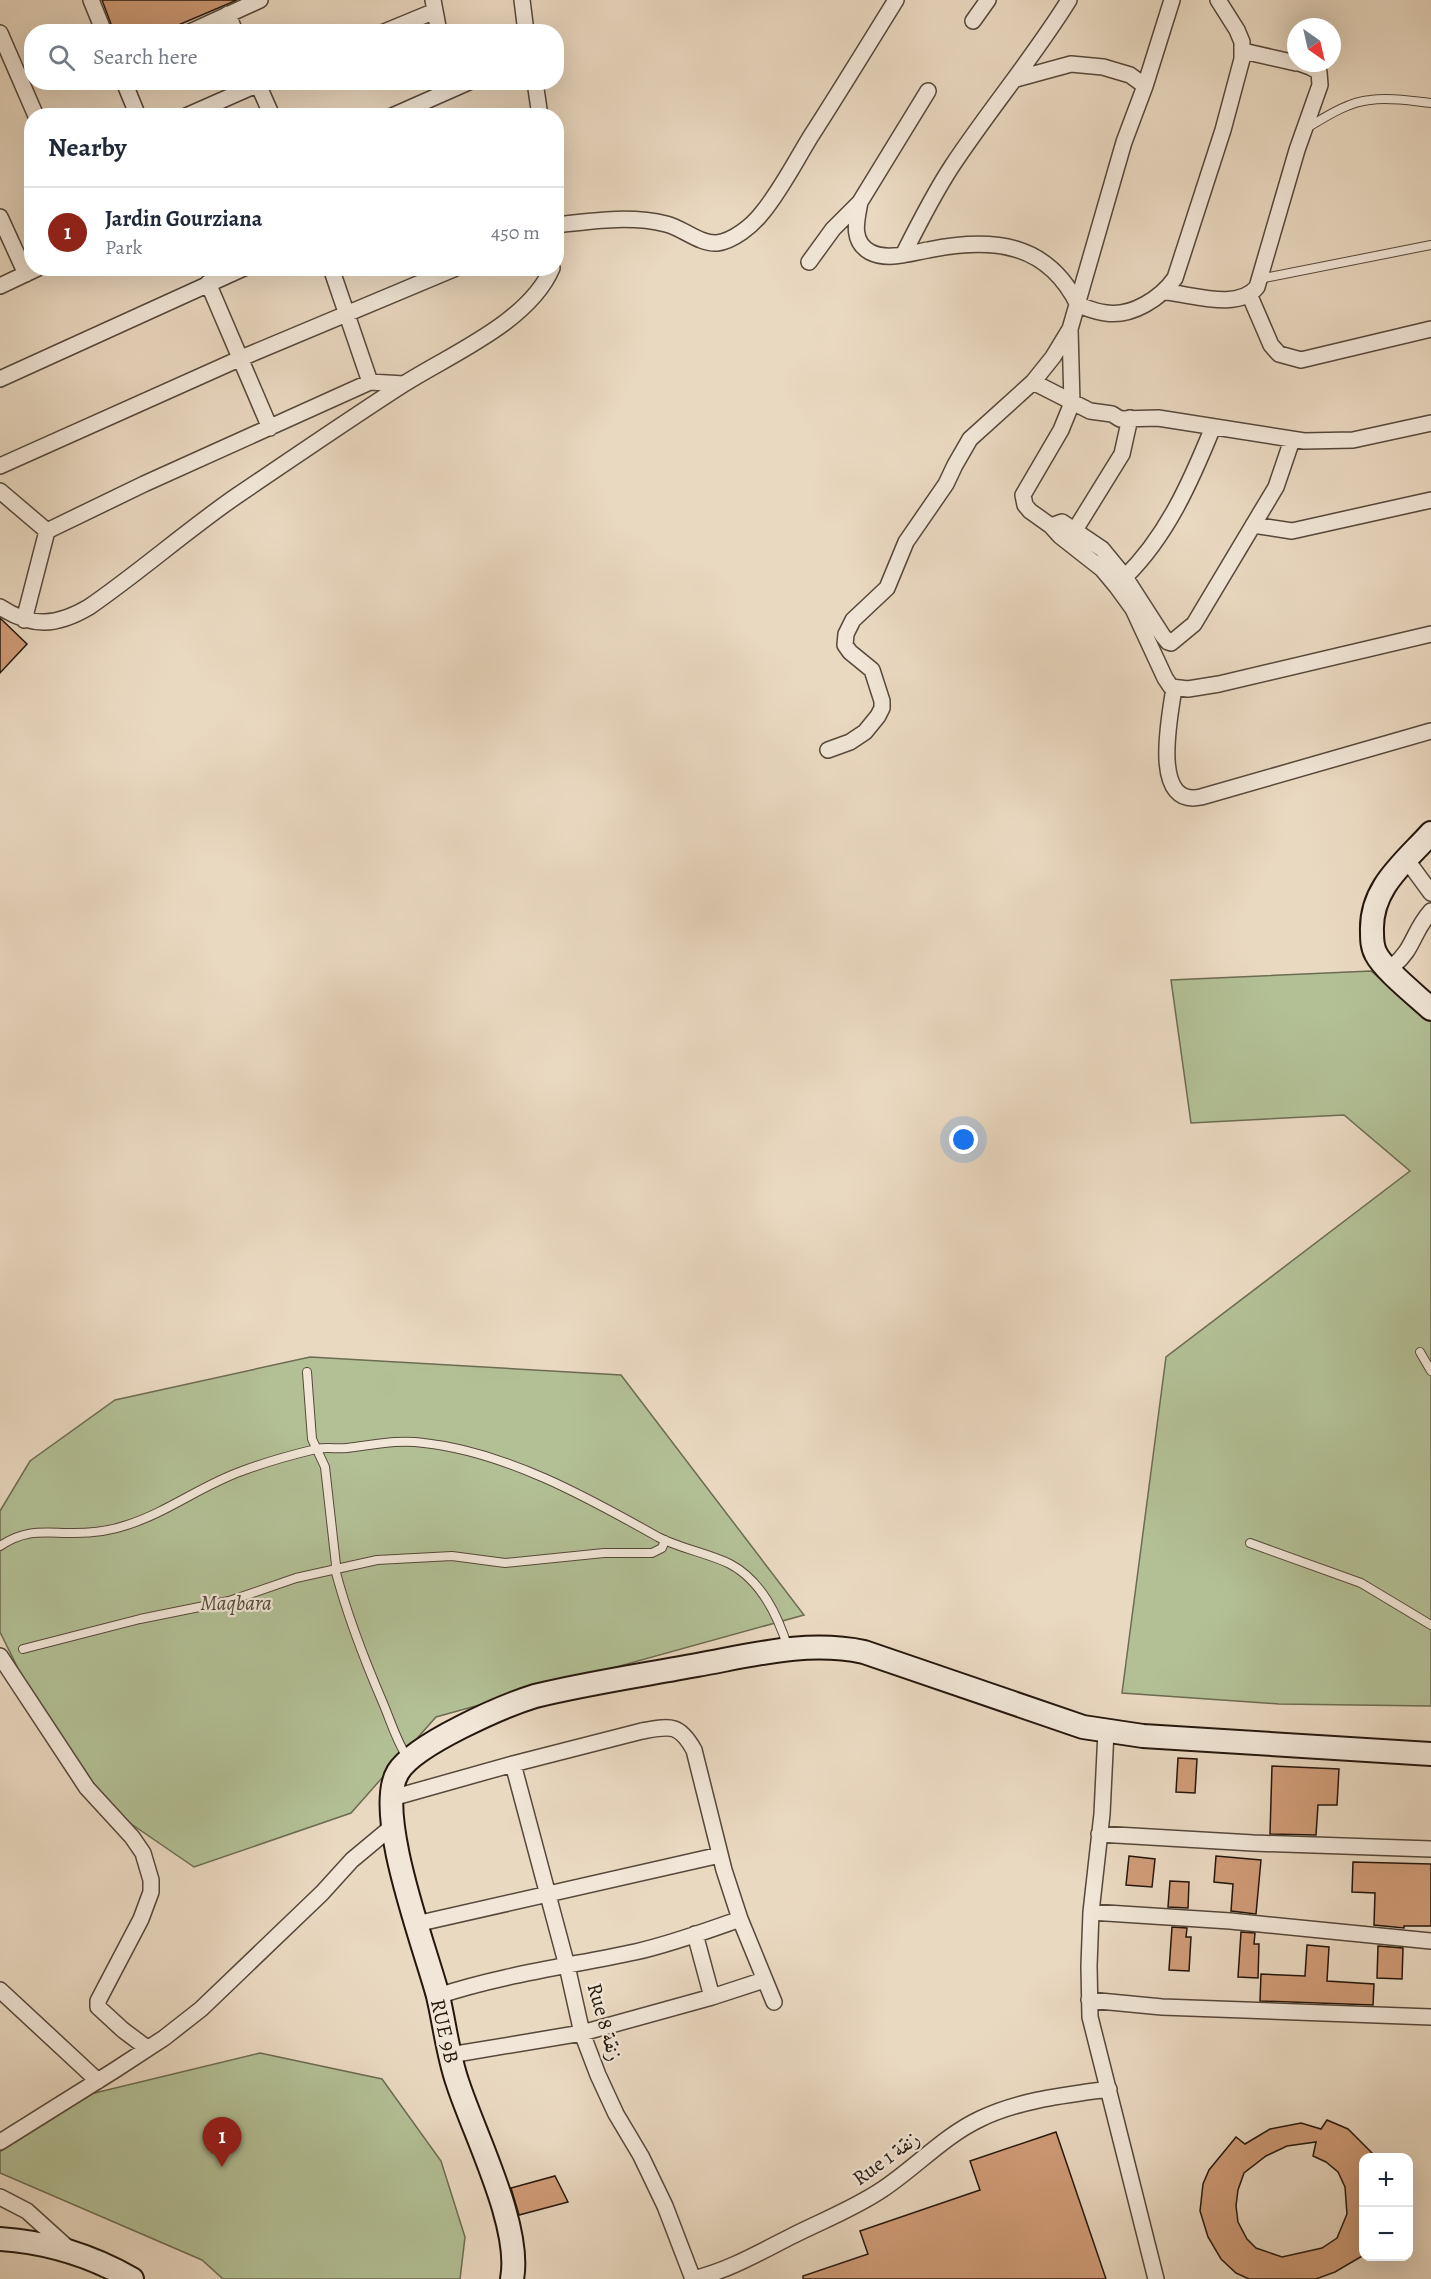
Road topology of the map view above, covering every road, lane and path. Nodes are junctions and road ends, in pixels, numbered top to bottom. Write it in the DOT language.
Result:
graph roads {
  1 [pos="91,0"];
  2 [pos="260,0"];
  3 [pos="522,0"];
  4 [pos="896,0"];
  5 [pos="988,0"];
  6 [pos="1069,0"];
  7 [pos="1172,0"];
  8 [pos="1218,0"];
  9 [pos="434,5"];
  10 [pos="228,14"];
  11 [pos="972,21"];
  12 [pos="101,24"];
  13 [pos="207,24"];
  14 [pos="232,24"];
  15 [pos="399,24"];
  16 [pos="438,24"];
  17 [pos="525,24"];
  18 [pos="0,33"];
  19 [pos="1243,51"];
  20 [pos="1287,61"];
  21 [pos="1318,72"];
  22 [pos="1016,79"];
  23 [pos="1145,86"];
  24 [pos="24,88"];
  25 [pos="25,90"];
  26 [pos="127,90"];
  27 [pos="244,90"];
  28 [pos="262,90"];
  29 [pos="444,90"];
  30 [pos="536,90"];
  31 [pos="928,91"];
  32 [pos="1431,103"];
  33 [pos="33,108"];
  34 [pos="135,108"];
  35 [pos="204,108"];
  36 [pos="269,108"];
  37 [pos="408,108"];
  38 [pos="539,108"];
  39 [pos="1304,130"];
  40 [pos="860,202"];
  41 [pos="0,217"];
  42 [pos="564,224"];
  43 [pos="1431,245"];
  44 [pos="903,255"];
  45 [pos="24,258"];
  46 [pos="809,262"];
  47 [pos="24,275"];
  48 [pos="225,276"];
  49 [pos="334,276"];
  50 [pos="437,276"];
  51 [pos="548,276"];
  52 [pos="1259,279"];
  53 [pos="208,283"];
  54 [pos="0,286"];
  55 [pos="1166,292"];
  56 [pos="1249,294"];
  57 [pos="1078,305"];
  58 [pos="348,313"];
  59 [pos="1070,329"];
  60 [pos="1431,329"];
  61 [pos="239,359"];
  62 [pos="0,379"];
  63 [pos="370,382"];
  64 [pos="1033,382"];
  65 [pos="405,384"];
  66 [pos="1072,403"];
  67 [pos="1130,418"];
  68 [pos="1431,423"];
  69 [pos="270,428"];
  70 [pos="1213,428"];
  71 [pos="1292,440"];
  72 [pos="0,466"];
  73 [pos="0,491"];
  74 [pos="1431,500"];
  75 [pos="1253,525"];
  76 [pos="1051,526"];
  77 [pos="1075,530"];
  78 [pos="47,531"];
  79 [pos="1125,577"];
  80 [pos="0,607"];
  81 [pos="24,620"];
  82 [pos="1431,634"];
  83 [pos="1174,688"];
  84 [pos="1431,731"];
  85 [pos="828,750"];
  86 [pos="1431,833"];
  87 [pos="1406,859"];
  88 [pos="1431,893"];
  89 [pos="1431,911"];
  90 [pos="1382,963"];
  91 [pos="1431,1009"];
  92 [pos="1420,1352"];
  93 [pos="1431,1371"];
  94 [pos="307,1372"];
  95 [pos="317,1449"];
  96 [pos="665,1540"];
  97 [pos="1250,1543"];
  98 [pos="0,1546"];
  99 [pos="335,1569"];
  100 [pos="1431,1625"];
  101 [pos="789,1648"];
  102 [pos="23,1649"];
  103 [pos="0,1656"];
  104 [pos="1106,1731"];
  105 [pos="1431,1754"];
  106 [pos="409,1759"];
  107 [pos="513,1764"];
  108 [pos="394,1788"];
  109 [pos="394,1825"];
  110 [pos="1099,1834"];
  111 [pos="1431,1849"];
  112 [pos="720,1855"];
  113 [pos="548,1895"];
  114 [pos="1091,1912"];
  115 [pos="740,1919"];
  116 [pos="416,1924"];
  117 [pos="695,1935"];
  118 [pos="1431,1941"];
  119 [pos="567,1966"];
  120 [pos="764,1980"];
  121 [pos="0,1990"];
  122 [pos="438,1996"];
  123 [pos="711,1997"];
  124 [pos="1089,2000"];
  125 [pos="774,2002"];
  126 [pos="1431,2017"];
  127 [pos="582,2033"];
  128 [pos="147,2048"];
  129 [pos="450,2055"];
  130 [pos="98,2081"];
  131 [pos="1109,2088"];
  132 [pos="0,2142"];
  133 [pos="0,2197"];
  134 [pos="0,2239"];
  135 [pos="77,2256"];
  136 [pos="132,2279"];
  137 [pos="512,2279"];
  138 [pos="693,2279"];
  139 [pos="1156,2279"];
  1 -- 12 [label="street"];
  2 -- 10 [label="street"];
  3 -- 17 [label="street"];
  4 -- 42 [label="street"];
  5 -- 11 [label="street"];
  6 -- 22 [label="street"];
  7 -- 23 [label="street"];
  8 -- 19 [label="street"];
  9 -- 15 [label="street"];
  9 -- 16 [label="street"];
  10 -- 13 [label="street"];
  10 -- 14 [label="street"];
  18 -- 24 [label="street"];
  19 -- 20 [label="street"];
  19 -- 55 [label="street"];
  21 -- 39 [label="street"];
  22 -- 23 [label="street"];
  22 -- 44 [label="street"];
  23 -- 57 [label="street"];
  25 -- 33 [label="street"];
  26 -- 34 [label="street"];
  27 -- 35 [label="street"];
  28 -- 36 [label="street"];
  29 -- 37 [label="street"];
  30 -- 38 [label="street"];
  31 -- 40 [label="street"];
  32 -- 39 [label="lane"];
  39 -- 52 [label="street"];
  40 -- 44 [label="street"];
  40 -- 46 [label="street"];
  41 -- 45 [label="street"];
  43 -- 52 [label="lane"];
  44 -- 57 [label="street"];
  47 -- 54 [label="street"];
  48 -- 53 [label="street"];
  49 -- 58 [label="street"];
  50 -- 58 [label="street"];
  51 -- 65 [label="street"];
  52 -- 56 [label="street"];
  53 -- 61 [label="street"];
  53 -- 62 [label="street"];
  55 -- 56 [label="street"];
  55 -- 57 [label="street"];
  56 -- 60 [label="street"];
  57 -- 59 [label="street"];
  58 -- 61 [label="street"];
  58 -- 63 [label="street"];
  59 -- 64 [label="street"];
  59 -- 66 [label="street"];
  61 -- 69 [label="street"];
  61 -- 72 [label="street"];
  63 -- 65 [label="street"];
  63 -- 69 [label="street"];
  64 -- 66 [label="street"];
  64 -- 85 [label="street"];
  65 -- 81 [label="street"];
  66 -- 67 [label="street"];
  66 -- 76 [label="street"];
  67 -- 70 [label="street"];
  67 -- 77 [label="street"];
  68 -- 71 [label="street"];
  69 -- 78 [label="street"];
  70 -- 71 [label="street"];
  70 -- 79 [label="street"];
  71 -- 75 [label="street"];
  73 -- 78 [label="street"];
  74 -- 75 [label="street"];
  75 -- 79 [label="street"];
  76 -- 77 [label="street"];
  76 -- 83 [label="street"];
  77 -- 79 [label="street"];
  78 -- 81 [label="street"];
  80 -- 81 [label="street"];
  82 -- 83 [label="street"];
  83 -- 84 [label="street"];
  86 -- 87 [label="street"];
  87 -- 88 [label="street"];
  87 -- 90 [label="street"];
  89 -- 90 [label="street"];
  90 -- 91 [label="street"];
  92 -- 93 [label="lane"];
  94 -- 95 [label="lane"];
  95 -- 96 [label="lane"];
  95 -- 98 [label="lane"];
  95 -- 99 [label="lane"];
  96 -- 99 [label="lane"];
  96 -- 101 [label="lane"];
  97 -- 100 [label="lane"];
  99 -- 102 [label="lane"];
  99 -- 106 [label="lane"];
  101 -- 104 [label="street"];
  101 -- 106 [label="street"];
  103 -- 128 [label="street"];
  104 -- 105 [label="street"];
  104 -- 110 [label="street"];
  106 -- 108 [label="street"];
  107 -- 108 [label="street"];
  107 -- 112 [label="street"];
  107 -- 113 [label="street, Rue 8 زنقة"];
  108 -- 109 [label="street, RUE 9B"];
  109 -- 116 [label="street, RUE 9B"];
  109 -- 128 [label="street"];
  110 -- 111 [label="street"];
  110 -- 114 [label="street"];
  112 -- 113 [label="street"];
  112 -- 115 [label="street"];
  113 -- 116 [label="street"];
  113 -- 119 [label="street, Rue 8 زنقة"];
  114 -- 118 [label="street"];
  114 -- 124 [label="street"];
  115 -- 117 [label="street"];
  115 -- 120 [label="street"];
  116 -- 122 [label="street, RUE 9B"];
  117 -- 119 [label="street"];
  117 -- 123 [label="street"];
  119 -- 122 [label="street"];
  119 -- 127 [label="street, Rue 8 زنقة"];
  120 -- 123 [label="street"];
  120 -- 125 [label="street"];
  121 -- 130 [label="street"];
  122 -- 129 [label="street, RUE 9B"];
  123 -- 127 [label="street"];
  124 -- 126 [label="street"];
  124 -- 131 [label="street"];
  127 -- 129 [label="street"];
  127 -- 138 [label="street, Rue 8 زنقة"];
  128 -- 130 [label="street"];
  129 -- 137 [label="street, RUE 9B"];
  130 -- 132 [label="street"];
  131 -- 138 [label="street, Rue 1 زنقة"];
  131 -- 139 [label="street"];
  133 -- 135 [label="street"];
  134 -- 135 [label="street"];
  135 -- 136 [label="street"];
}
